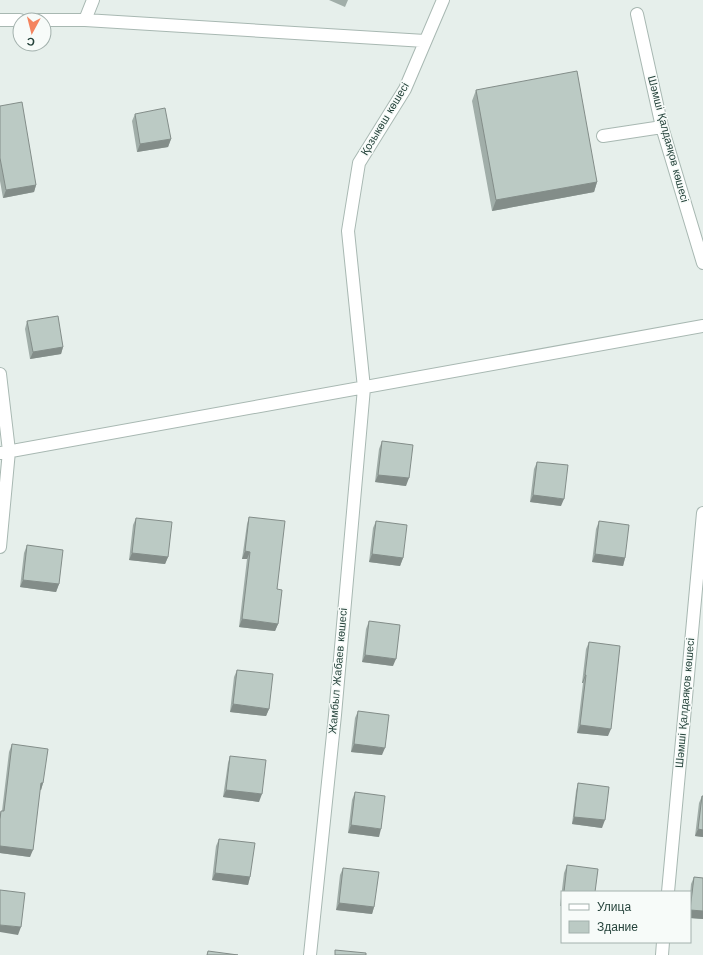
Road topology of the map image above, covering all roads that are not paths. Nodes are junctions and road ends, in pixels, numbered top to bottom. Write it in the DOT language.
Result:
graph roads {
  1 [pos="93,0"];
  2 [pos="443,0"];
  3 [pos="637,14"];
  4 [pos="0,20"];
  5 [pos="12,20"];
  6 [pos="52,20"];
  7 [pos="86,20"];
  8 [pos="425,41"];
  9 [pos="662,127"];
  10 [pos="603,136"];
  11 [pos="703,263"];
  12 [pos="703,326"];
  13 [pos="0,374"];
  14 [pos="364,388"];
  15 [pos="5,452"];
  16 [pos="703,514"];
  17 [pos="0,548"];
  18 [pos="668,891"];
  19 [pos="663,943"];
  20 [pos="310,955"];
  21 [pos="662,955"];
  1 -- 7 [label="street"];
  2 -- 8 [label="street, Қозыкөш көшесі"];
  3 -- 9 [label="street, Шәмші Қалдаяқов көшесі"];
  4 -- 5 [label="street"];
  6 -- 7 [label="street"];
  7 -- 8 [label="street"];
  8 -- 14 [label="street, Қозыкөш көшесі"];
  9 -- 10 [label="street"];
  9 -- 11 [label="street, Шәмші Қалдаяқов көшесі"];
  12 -- 14 [label="street"];
  13 -- 15 [label="street"];
  14 -- 15 [label="street"];
  14 -- 20 [label="street, Жамбыл Жабаев көшесі"];
  15 -- 17 [label="street"];
  16 -- 18 [label="street, Шәмші Қалдаяқов көшесі"];
  19 -- 21 [label="street"];
}
